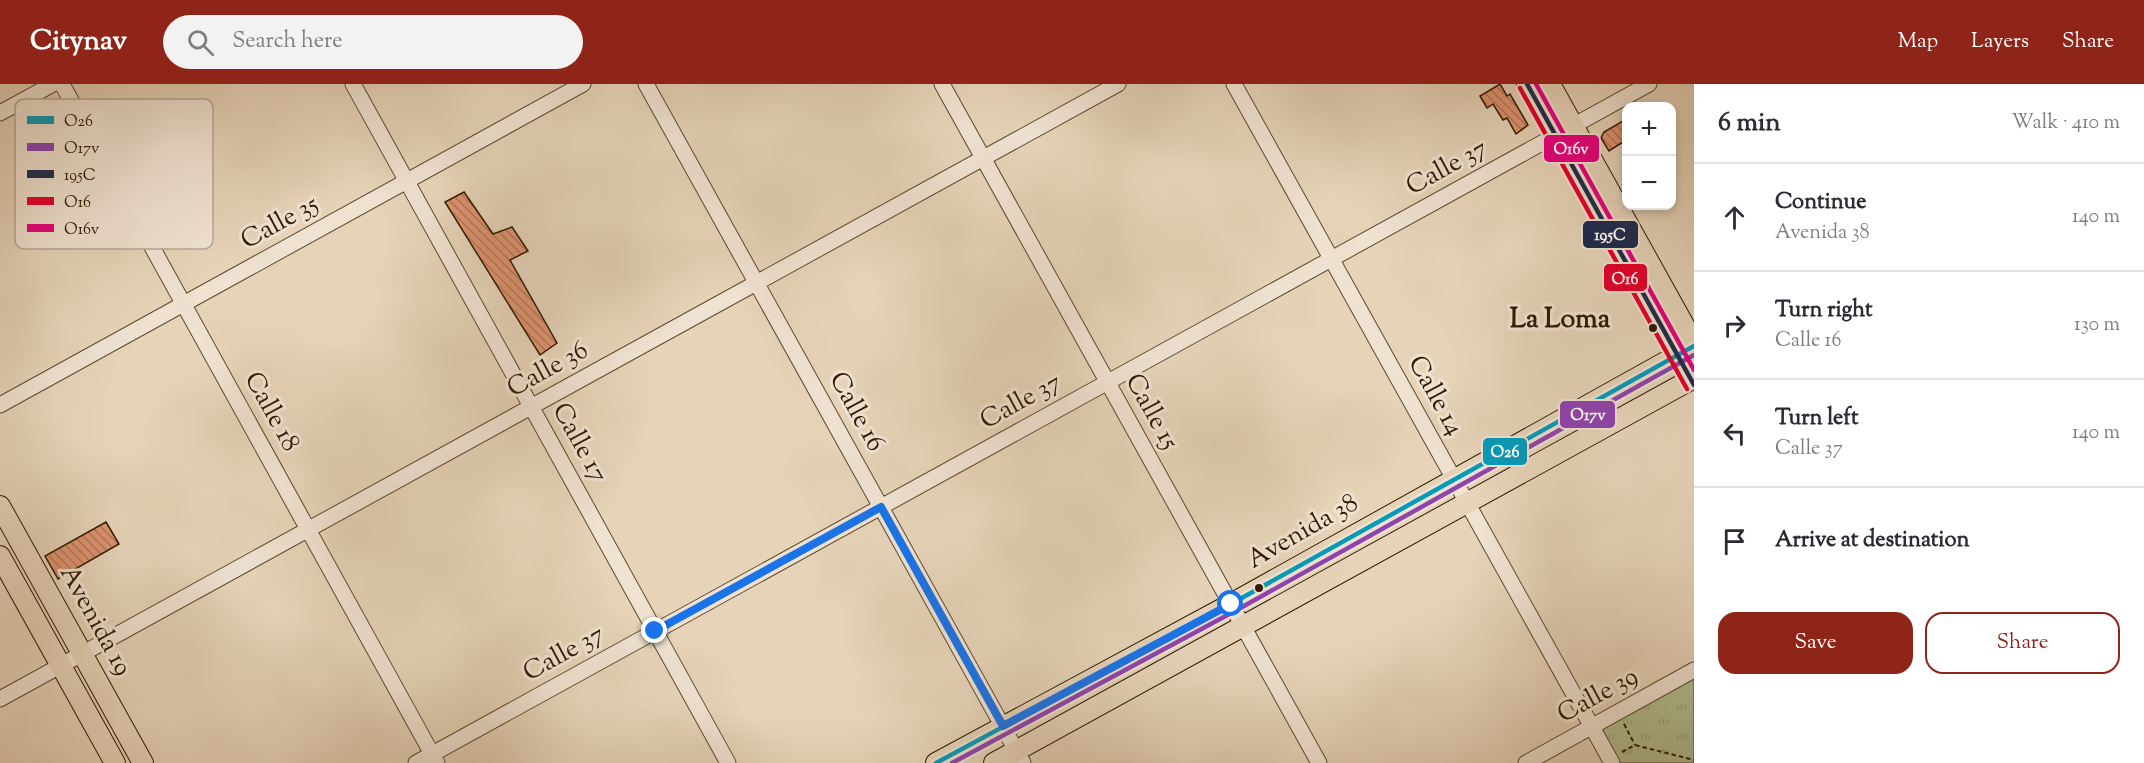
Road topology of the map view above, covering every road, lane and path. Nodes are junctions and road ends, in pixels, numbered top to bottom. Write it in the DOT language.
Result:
graph roads {
  1 [pos="53,84"];
  2 [pos="62,84"];
  3 [pos="353,84"];
  4 [pos="583,84"];
  5 [pos="646,84"];
  6 [pos="942,84"];
  7 [pos="1118,84"];
  8 [pos="1234,84"];
  9 [pos="1527,84"];
  10 [pos="1550,84"];
  11 [pos="1649,84"];
  12 [pos="26,99"];
  13 [pos="70,99"];
  14 [pos="15,105"];
  15 [pos="0,113"];
  16 [pos="1573,126"];
  17 [pos="1555,136"];
  18 [pos="983,158"];
  19 [pos="407,181"];
  20 [pos="154,249"];
  21 [pos="1331,259"];
  22 [pos="757,283"];
  23 [pos="184,304"];
  24 [pos="1688,348"];
  25 [pos="1693,381"];
  26 [pos="1108,382"];
  27 [pos="0,405"];
  28 [pos="531,407"];
  29 [pos="1453,478"];
  30 [pos="1467,502"];
  31 [pos="0,506"];
  32 [pos="881,507"];
  33 [pos="308,530"];
  34 [pos="0,556"];
  35 [pos="1231,604"];
  36 [pos="1243,626"];
  37 [pos="655,631"];
  38 [pos="82,654"];
  39 [pos="61,666"];
  40 [pos="1694,670"];
  41 [pos="0,699"];
  42 [pos="1620,722"];
  43 [pos="1003,726"];
  44 [pos="1592,727"];
  45 [pos="1020,757"];
  46 [pos="433,760"];
  47 [pos="1694,760"];
  48 [pos="115,763"];
  49 [pos="143,763"];
  50 [pos="416,763"];
  51 [pos="728,763"];
  52 [pos="936,763"];
  53 [pos="993,763"];
  54 [pos="1319,763"];
  55 [pos="1526,763"];
  56 [pos="1612,763"];
  1 -- 12 [label="street"];
  2 -- 13 [label="street, Calle 18"];
  3 -- 19 [label="street, Calle 17"];
  4 -- 19 [label="street, Calle 35"];
  5 -- 22 [label="street, Calle 16"];
  6 -- 18 [label="street, Calle 15"];
  7 -- 18 [label="street, Calle 36"];
  8 -- 21 [label="street, Calle 14"];
  9 -- 17 [label="main road"];
  10 -- 16 [label="main road"];
  11 -- 16 [label="street, Calle 37"];
  14 -- 15 [label="street"];
  16 -- 17 [label="street, Calle 37"];
  16 -- 24 [label="main road"];
  17 -- 21 [label="street, Calle 37"];
  17 -- 24 [label="main road"];
  18 -- 22 [label="street, Calle 36"];
  18 -- 26 [label="street, Calle 15"];
  19 -- 23 [label="street, Calle 35"];
  19 -- 28 [label="street, Calle 17"];
  20 -- 23 [label="street, Calle 18"];
  21 -- 26 [label="street, Calle 37"];
  21 -- 29 [label="street, Calle 14"];
  22 -- 28 [label="street, Calle 36"];
  22 -- 32 [label="street, Calle 16"];
  23 -- 27 [label="street, Calle 35"];
  23 -- 33 [label="street, Calle 18"];
  24 -- 25 [label="main road"];
  24 -- 29 [label="main road, Avenida 38"];
  25 -- 30 [label="main road, Avenida 38"];
  26 -- 32 [label="street, Calle 37"];
  26 -- 35 [label="street, Calle 15"];
  28 -- 33 [label="street, Calle 36"];
  28 -- 37 [label="street, Calle 17"];
  29 -- 30 [label="street, Calle 14"];
  29 -- 35 [label="main road, Avenida 38"];
  30 -- 36 [label="main road, Avenida 38"];
  30 -- 44 [label="street, Calle 14"];
  31 -- 38 [label="main road, Avenida 19"];
  32 -- 37 [label="street, Calle 37"];
  32 -- 43 [label="street, Calle 16"];
  33 -- 38 [label="street, Calle 36"];
  33 -- 46 [label="street, Calle 18"];
  34 -- 39 [label="main road, Avenida 19"];
  35 -- 36 [label="street, Calle 15"];
  35 -- 43 [label="main road, Avenida 38"];
  36 -- 45 [label="main road, Avenida 38"];
  36 -- 54 [label="street, Calle 15"];
  37 -- 46 [label="street, Calle 37"];
  37 -- 51 [label="street, Calle 17"];
  38 -- 39 [label="street, Calle 36"];
  38 -- 49 [label="main road, Avenida 19"];
  39 -- 41 [label="street, Calle 36"];
  39 -- 48 [label="main road, Avenida 19"];
  40 -- 42 [label="street, Calle 39"];
  42 -- 44 [label="street, Calle 39"];
  42 -- 47 [label="path"];
  43 -- 45 [label="street, Calle 16"];
  43 -- 52 [label="main road, Avenida 38"];
  44 -- 55 [label="street, Calle 39"];
  44 -- 56 [label="street, Calle 14"];
  45 -- 53 [label="main road, Avenida 38"];
  46 -- 50 [label="street, Calle 37"];
}
